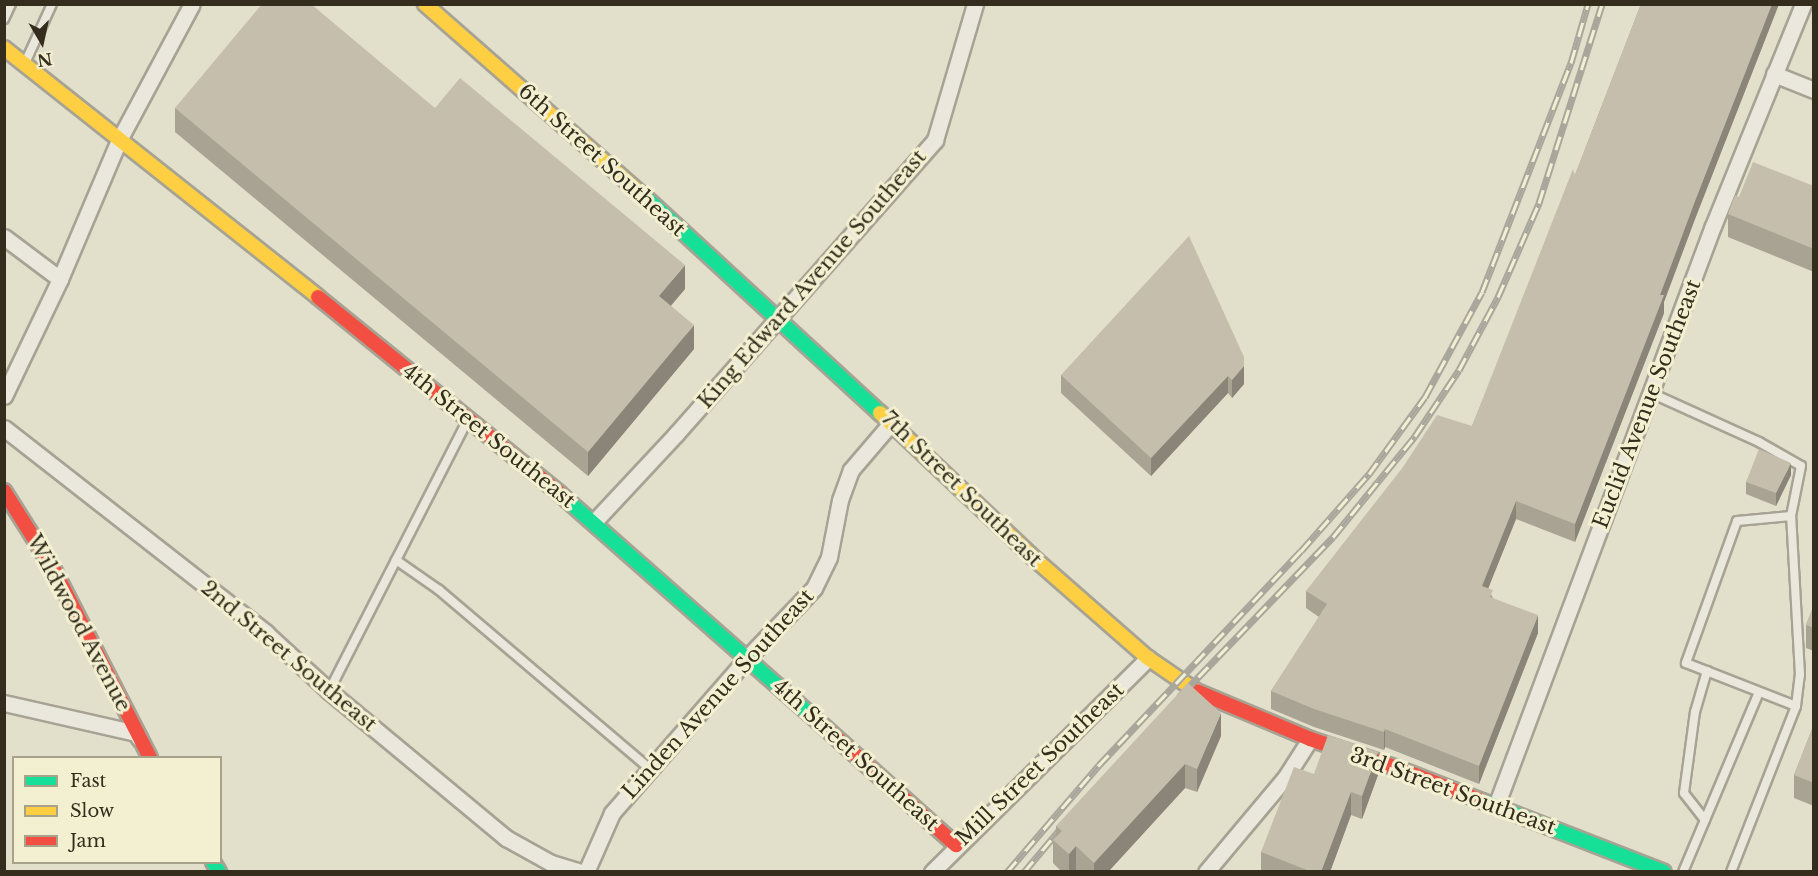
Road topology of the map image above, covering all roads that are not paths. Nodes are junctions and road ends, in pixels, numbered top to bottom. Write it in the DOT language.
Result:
graph roads {
  1 [pos="11,4"];
  2 [pos="52,4"];
  3 [pos="425,4"];
  4 [pos="975,4"];
  5 [pos="1803,4"];
  6 [pos="190,5"];
  7 [pos="4,18"];
  8 [pos="4,48"];
  9 [pos="24,64"];
  10 [pos="1774,74"];
  11 [pos="1814,90"];
  12 [pos="119,140"];
  13 [pos="4,237"];
  14 [pos="60,279"];
  15 [pos="778,317"];
  16 [pos="1651,393"];
  17 [pos="4,396"];
  18 [pos="469,417"];
  19 [pos="892,422"];
  20 [pos="4,428"];
  21 [pos="4,491"];
  22 [pos="10,507"];
  23 [pos="1791,516"];
  24 [pos="594,522"];
  25 [pos="396,560"];
  26 [pos="748,657"];
  27 [pos="1148,658"];
  28 [pos="1707,671"];
  29 [pos="329,691"];
  30 [pos="1759,692"];
  31 [pos="4,703"];
  32 [pos="1796,706"];
  33 [pos="1310,739"];
  34 [pos="149,756"];
  35 [pos="650,769"];
  36 [pos="1496,806"];
  37 [pos="1705,820"];
  38 [pos="956,845"];
  39 [pos="580,872"];
  40 [pos="586,872"];
  41 [pos="932,872"];
  42 [pos="1206,872"];
  43 [pos="1664,872"];
  44 [pos="1683,872"];
  45 [pos="1731,872"];
  1 -- 7 [label="lane"];
  2 -- 9 [label="lane"];
  3 -- 15 [label="street, 6th Street Southeast"];
  4 -- 15 [label="street, King Edward Avenue Southeast"];
  5 -- 10 [label="street, Euclid Avenue Southeast"];
  6 -- 12 [label="street"];
  8 -- 9 [label="street, 4th Street Southeast"];
  9 -- 12 [label="street, 4th Street Southeast"];
  10 -- 11 [label="street"];
  10 -- 16 [label="street, Euclid Avenue Southeast"];
  12 -- 14 [label="street"];
  12 -- 18 [label="street, 4th Street Southeast"];
  13 -- 14 [label="street"];
  14 -- 17 [label="street"];
  15 -- 19 [label="street, 7th Street Southeast"];
  15 -- 24 [label="street, King Edward Avenue Southeast"];
  16 -- 23 [label="lane"];
  16 -- 36 [label="street, Euclid Avenue Southeast"];
  18 -- 24 [label="street, 4th Street Southeast"];
  18 -- 25 [label="lane"];
  19 -- 26 [label="street, Linden Avenue Southeast"];
  19 -- 27 [label="street, 7th Street Southeast"];
  20 -- 29 [label="street, 2nd Street Southeast"];
  21 -- 22 [label="street, Wildwood Avenue"];
  22 -- 34 [label="street, Wildwood Avenue"];
  23 -- 28 [label="lane"];
  23 -- 32 [label="lane"];
  24 -- 26 [label="street, 4th Street Southeast"];
  25 -- 29 [label="lane"];
  25 -- 35 [label="lane"];
  26 -- 35 [label="street, Linden Avenue Southeast"];
  26 -- 38 [label="street, 4th Street Southeast"];
  27 -- 33 [label="street, 3rd Street Southeast"];
  27 -- 38 [label="street, Mill Street Southeast"];
  28 -- 30 [label="lane"];
  28 -- 37 [label="lane"];
  29 -- 39 [label="street, 2nd Street Southeast"];
  30 -- 32 [label="lane"];
  30 -- 37 [label="lane"];
  31 -- 34 [label="street"];
  32 -- 45 [label="lane"];
  33 -- 36 [label="street, 3rd Street Southeast"];
  33 -- 42 [label="street"];
  35 -- 40 [label="street, Linden Avenue Southeast"];
  36 -- 43 [label="street, 3rd Street Southeast"];
  37 -- 44 [label="lane"];
  38 -- 41 [label="street, Mill Street Southeast"];
}
